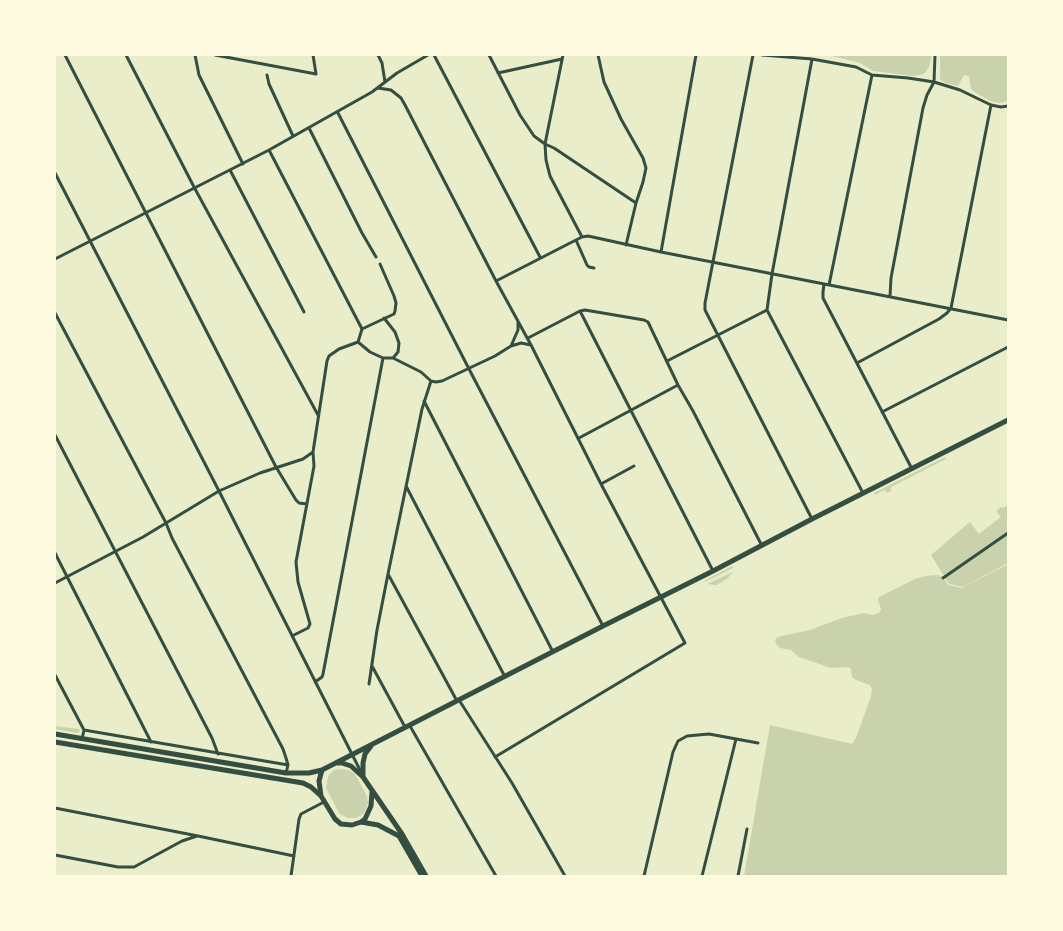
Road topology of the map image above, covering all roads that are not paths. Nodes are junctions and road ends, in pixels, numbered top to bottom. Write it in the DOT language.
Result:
graph roads {
  1 [pos="65,55"];
  2 [pos="126,55"];
  3 [pos="195,55"];
  4 [pos="215,55"];
  5 [pos="313,55"];
  6 [pos="378,55"];
  7 [pos="428,55"];
  8 [pos="434,55"];
  9 [pos="489,55"];
  10 [pos="563,55"];
  11 [pos="598,55"];
  12 [pos="696,55"];
  13 [pos="753,55"];
  14 [pos="762,55"];
  15 [pos="935,55"];
  16 [pos="562,59"];
  17 [pos="812,59"];
  18 [pos="498,73"];
  19 [pos="267,75"];
  20 [pos="872,75"];
  21 [pos="385,82"];
  22 [pos="934,82"];
  23 [pos="378,88"];
  24 [pos="991,105"];
  25 [pos="1008,106"];
  26 [pos="338,112"];
  27 [pos="309,128"];
  28 [pos="293,136"];
  29 [pos="545,144"];
  30 [pos="269,150"];
  31 [pos="243,164"];
  32 [pos="230,170"];
  33 [pos="55,173"];
  34 [pos="194,187"];
  35 [pos="636,203"];
  36 [pos="146,213"];
  37 [pos="582,237"];
  38 [pos="90,240"];
  39 [pos="576,240"];
  40 [pos="626,245"];
  41 [pos="660,252"];
  42 [pos="376,257"];
  43 [pos="540,257"];
  44 [pos="55,259"];
  45 [pos="713,262"];
  46 [pos="380,264"];
  47 [pos="594,268"];
  48 [pos="772,274"];
  49 [pos="496,281"];
  50 [pos="824,284"];
  51 [pos="830,284"];
  52 [pos="890,296"];
  53 [pos="950,308"];
  54 [pos="767,310"];
  55 [pos="580,311"];
  56 [pos="304,312"];
  57 [pos="55,313"];
  58 [pos="384,318"];
  59 [pos="1008,320"];
  60 [pos="519,321"];
  61 [pos="362,329"];
  62 [pos="717,336"];
  63 [pos="528,338"];
  64 [pos="358,342"];
  65 [pos="531,345"];
  66 [pos="511,346"];
  67 [pos="1008,347"];
  68 [pos="383,358"];
  69 [pos="393,358"];
  70 [pos="667,361"];
  71 [pos="857,363"];
  72 [pos="469,369"];
  73 [pos="430,381"];
  74 [pos="678,385"];
  75 [pos="424,401"];
  76 [pos="631,411"];
  77 [pos="882,412"];
  78 [pos="318,415"];
  79 [pos="1008,420"];
  80 [pos="55,434"];
  81 [pos="578,438"];
  82 [pos="313,452"];
  83 [pos="634,466"];
  84 [pos="276,467"];
  85 [pos="912,469"];
  86 [pos="601,484"];
  87 [pos="406,486"];
  88 [pos="219,491"];
  89 [pos="864,493"];
  90 [pos="307,504"];
  91 [pos="812,519"];
  92 [pos="166,523"];
  93 [pos="1008,533"];
  94 [pos="762,546"];
  95 [pos="116,552"];
  96 [pos="55,553"];
  97 [pos="714,571"];
  98 [pos="388,574"];
  99 [pos="67,577"];
  100 [pos="943,578"];
  101 [pos="55,583"];
  102 [pos="660,597"];
  103 [pos="603,626"];
  104 [pos="292,636"];
  105 [pos="553,652"];
  106 [pos="372,666"];
  107 [pos="55,675"];
  108 [pos="505,676"];
  109 [pos="315,682"];
  110 [pos="369,684"];
  111 [pos="458,701"];
  112 [pos="408,727"];
  113 [pos="84,730"];
  114 [pos="55,734"];
  115 [pos="82,739"];
  116 [pos="736,739"];
  117 [pos="55,742"];
  118 [pos="151,742"];
  119 [pos="758,743"];
  120 [pos="372,745"];
  121 [pos="218,754"];
  122 [pos="352,755"];
  123 [pos="495,757"];
  124 [pos="335,764"];
  125 [pos="288,765"];
  126 [pos="322,770"];
  127 [pos="286,773"];
  128 [pos="363,777"];
  129 [pos="372,792"];
  130 [pos="321,796"];
  131 [pos="324,802"];
  132 [pos="55,808"];
  133 [pos="361,822"];
  134 [pos="747,829"];
  135 [pos="198,836"];
  136 [pos="55,855"];
  137 [pos="294,856"];
  138 [pos="291,876"];
  139 [pos="422,876"];
  140 [pos="426,876"];
  141 [pos="496,876"];
  142 [pos="565,876"];
  143 [pos="644,876"];
  144 [pos="702,876"];
  145 [pos="738,876"];
  1 -- 36 [label="street"];
  2 -- 34 [label="street"];
  3 -- 31 [label="street"];
  4 -- 5 [label="street"];
  6 -- 21 [label="street"];
  7 -- 21 [label="street"];
  8 -- 43 [label="street"];
  9 -- 18 [label="street"];
  10 -- 16 [label="street"];
  11 -- 35 [label="street"];
  12 -- 41 [label="street"];
  13 -- 45 [label="street"];
  14 -- 17 [label="street"];
  15 -- 22 [label="street"];
  16 -- 18 [label="street"];
  16 -- 29 [label="street"];
  17 -- 20 [label="street"];
  17 -- 48 [label="street"];
  18 -- 29 [label="street"];
  19 -- 28 [label="street"];
  20 -- 22 [label="street"];
  20 -- 51 [label="street"];
  21 -- 23 [label="street"];
  22 -- 24 [label="street"];
  22 -- 52 [label="street"];
  23 -- 26 [label="street"];
  23 -- 49 [label="street"];
  24 -- 25 [label="street"];
  24 -- 53 [label="street"];
  26 -- 27 [label="street"];
  26 -- 72 [label="street"];
  27 -- 28 [label="street"];
  27 -- 42 [label="street"];
  28 -- 30 [label="street"];
  29 -- 35 [label="street"];
  29 -- 37 [label="street"];
  30 -- 31 [label="street"];
  30 -- 61 [label="street"];
  31 -- 32 [label="street"];
  32 -- 34 [label="street"];
  32 -- 56 [label="street"];
  33 -- 38 [label="street"];
  34 -- 36 [label="street"];
  34 -- 78 [label="street"];
  35 -- 40 [label="street"];
  36 -- 38 [label="street"];
  36 -- 84 [label="street"];
  37 -- 39 [label="street"];
  37 -- 40 [label="street"];
  38 -- 44 [label="street"];
  38 -- 88 [label="street"];
  39 -- 43 [label="street"];
  39 -- 47 [label="street"];
  40 -- 41 [label="street"];
  41 -- 45 [label="street"];
  43 -- 49 [label="street"];
  45 -- 48 [label="street"];
  45 -- 62 [label="street"];
  46 -- 58 [label="street"];
  48 -- 50 [label="street"];
  48 -- 54 [label="street"];
  49 -- 60 [label="street"];
  50 -- 51 [label="street"];
  50 -- 71 [label="street"];
  51 -- 52 [label="street"];
  52 -- 53 [label="street"];
  53 -- 59 [label="street"];
  53 -- 71 [label="street"];
  54 -- 62 [label="street"];
  54 -- 89 [label="street"];
  55 -- 63 [label="street"];
  55 -- 70 [label="street"];
  55 -- 76 [label="street"];
  57 -- 92 [label="street"];
  58 -- 61 [label="street"];
  58 -- 69 [label="street"];
  60 -- 63 [label="street"];
  60 -- 66 [label="street"];
  61 -- 64 [label="street"];
  62 -- 70 [label="street"];
  62 -- 91 [label="street"];
  63 -- 65 [label="street"];
  64 -- 68 [label="street"];
  64 -- 78 [label="street"];
  65 -- 66 [label="street"];
  65 -- 81 [label="street"];
  66 -- 72 [label="street"];
  67 -- 77 [label="street"];
  68 -- 69 [label="street"];
  68 -- 109 [label="street"];
  69 -- 73 [label="street"];
  70 -- 74 [label="street"];
  71 -- 77 [label="street"];
  72 -- 73 [label="street"];
  72 -- 103 [label="street"];
  73 -- 75 [label="street"];
  74 -- 76 [label="street"];
  74 -- 94 [label="street"];
  75 -- 87 [label="street"];
  75 -- 105 [label="street"];
  76 -- 81 [label="street"];
  76 -- 97 [label="street"];
  77 -- 85 [label="street"];
  78 -- 82 [label="street"];
  79 -- 85 [label="main road"];
  80 -- 95 [label="street"];
  81 -- 86 [label="street"];
  82 -- 84 [label="street"];
  82 -- 90 [label="street"];
  83 -- 86 [label="street"];
  84 -- 88 [label="street"];
  84 -- 90 [label="street"];
  85 -- 89 [label="main road"];
  86 -- 102 [label="street"];
  87 -- 98 [label="street"];
  87 -- 108 [label="street"];
  88 -- 92 [label="street"];
  88 -- 104 [label="street"];
  89 -- 91 [label="main road"];
  90 -- 104 [label="street"];
  91 -- 94 [label="main road"];
  92 -- 95 [label="street"];
  92 -- 125 [label="street"];
  93 -- 100 [label="street"];
  94 -- 97 [label="main road"];
  95 -- 99 [label="street"];
  95 -- 121 [label="street"];
  96 -- 99 [label="street"];
  97 -- 102 [label="main road"];
  98 -- 106 [label="street"];
  98 -- 111 [label="street"];
  99 -- 101 [label="street"];
  99 -- 118 [label="street"];
  102 -- 103 [label="main road"];
  102 -- 123 [label="street"];
  103 -- 105 [label="main road"];
  104 -- 109 [label="street"];
  105 -- 108 [label="main road"];
  106 -- 110 [label="street"];
  106 -- 112 [label="street"];
  107 -- 113 [label="street"];
  108 -- 111 [label="main road"];
  109 -- 122 [label="street"];
  111 -- 112 [label="main road"];
  111 -- 123 [label="street"];
  112 -- 120 [label="main road"];
  112 -- 141 [label="street"];
  113 -- 115 [label="street"];
  113 -- 118 [label="street"];
  114 -- 115 [label="main road"];
  115 -- 127 [label="main road"];
  116 -- 119 [label="street"];
  116 -- 143 [label="street"];
  116 -- 144 [label="street"];
  117 -- 130 [label="main road"];
  118 -- 121 [label="street"];
  120 -- 122 [label="main road"];
  120 -- 128 [label="main road"];
  121 -- 125 [label="street"];
  122 -- 124 [label="main road"];
  122 -- 128 [label="street"];
  123 -- 142 [label="street"];
  124 -- 126 [label="main road"];
  124 -- 128 [label="main road"];
  125 -- 127 [label="street"];
  126 -- 127 [label="main road"];
  126 -- 130 [label="main road"];
  128 -- 129 [label="main road"];
  129 -- 133 [label="main road"];
  129 -- 140 [label="main road"];
  130 -- 131 [label="main road"];
  131 -- 133 [label="main road"];
  131 -- 137 [label="street"];
  132 -- 135 [label="street"];
  133 -- 139 [label="main road"];
  134 -- 145 [label="street"];
  135 -- 136 [label="street"];
  135 -- 137 [label="street"];
  137 -- 138 [label="street"];
}
